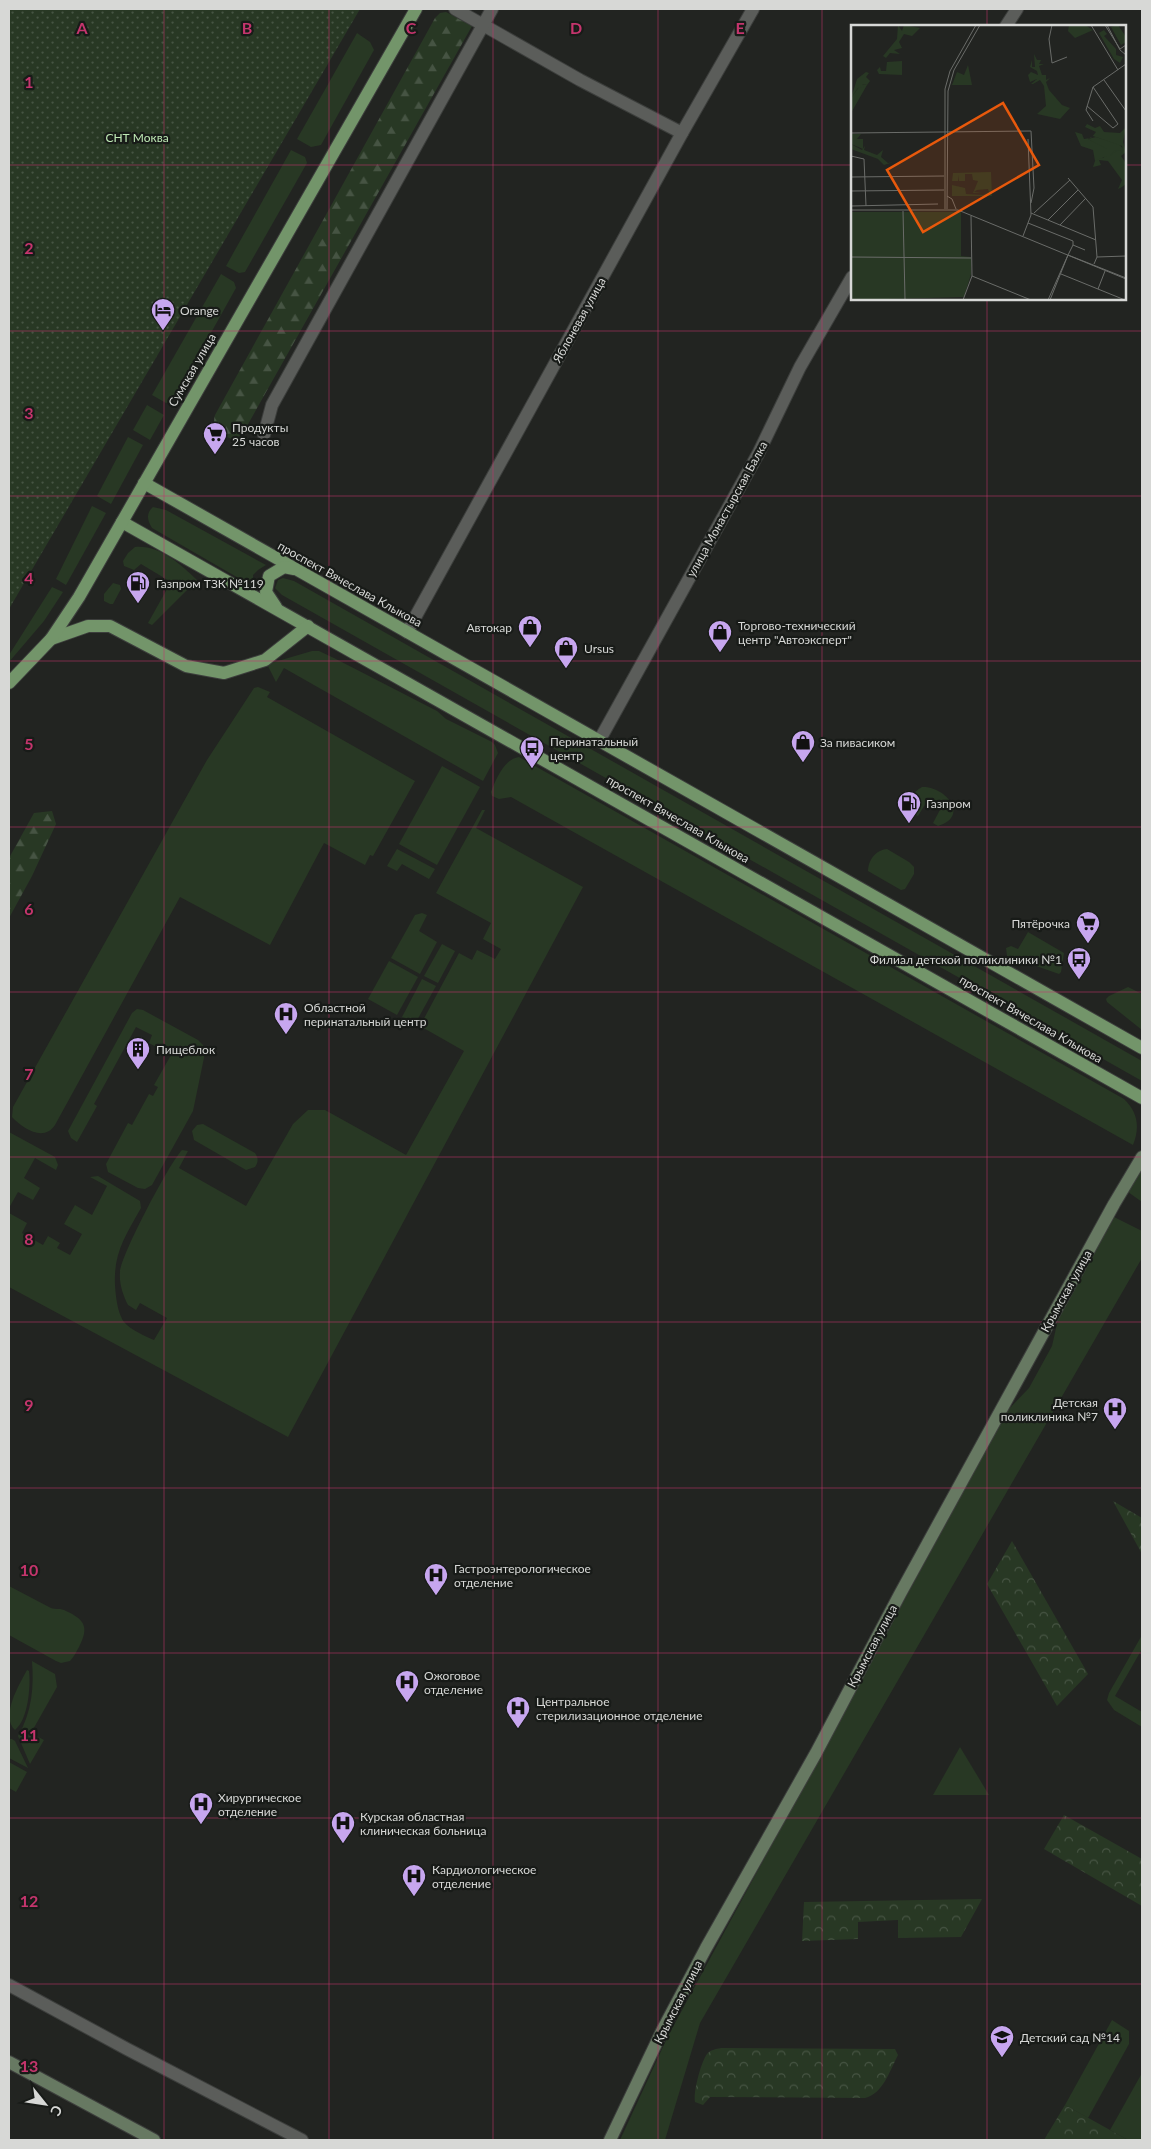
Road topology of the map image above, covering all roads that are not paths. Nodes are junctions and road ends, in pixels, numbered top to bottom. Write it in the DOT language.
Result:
graph roads {
  1 [pos="416,9"];
  2 [pos="455,9"];
  3 [pos="492,9"];
  4 [pos="753,9"];
  5 [pos="1017,9"];
  6 [pos="483,25"];
  7 [pos="1007,25"];
  8 [pos="682,133"];
  9 [pos="851,279"];
  10 [pos="264,435"];
  11 [pos="144,483"];
  12 [pos="122,522"];
  13 [pos="296,569"];
  14 [pos="278,609"];
  15 [pos="308,626"];
  16 [pos="407,632"];
  17 [pos="51,640"];
  18 [pos="9,683"];
  19 [pos="599,740"];
  20 [pos="1142,1048"];
  21 [pos="1140,1095"];
  22 [pos="1142,1157"];
  23 [pos="9,1985"];
  24 [pos="9,2062"];
  25 [pos="154,2140"];
  26 [pos="302,2140"];
  27 [pos="610,2140"];
  1 -- 11 [label="main road, Сумская улица"];
  2 -- 6 [label="street"];
  3 -- 6 [label="street"];
  4 -- 8 [label="street, Яблоневая улица"];
  5 -- 7 [label="street"];
  6 -- 8 [label="street"];
  6 -- 10 [label="street"];
  8 -- 16 [label="street, Яблоневая улица"];
  9 -- 19 [label="street, улица Монастырская Балка"];
  11 -- 12 [label="main road, Сумская улица"];
  11 -- 13 [label="main road, проспект Вячеслава Клыкова"];
  12 -- 14 [label="main road, проспект Вячеслава Клыкова"];
  12 -- 17 [label="main road, Сумская улица"];
  13 -- 14 [label="main road"];
  13 -- 16 [label="main road, проспект Вячеслава Клыкова"];
  14 -- 15 [label="main road, проспект Вячеслава Клыкова"];
  15 -- 17 [label="main road"];
  15 -- 21 [label="main road, проспект Вячеслава Клыкова"];
  16 -- 19 [label="main road, проспект Вячеслава Клыкова"];
  17 -- 18 [label="main road, Сумская улица"];
  19 -- 20 [label="main road, проспект Вячеслава Клыкова"];
  22 -- 27 [label="street, Крымская улица"];
  23 -- 26 [label="street"];
  24 -- 25 [label="street"];
}
